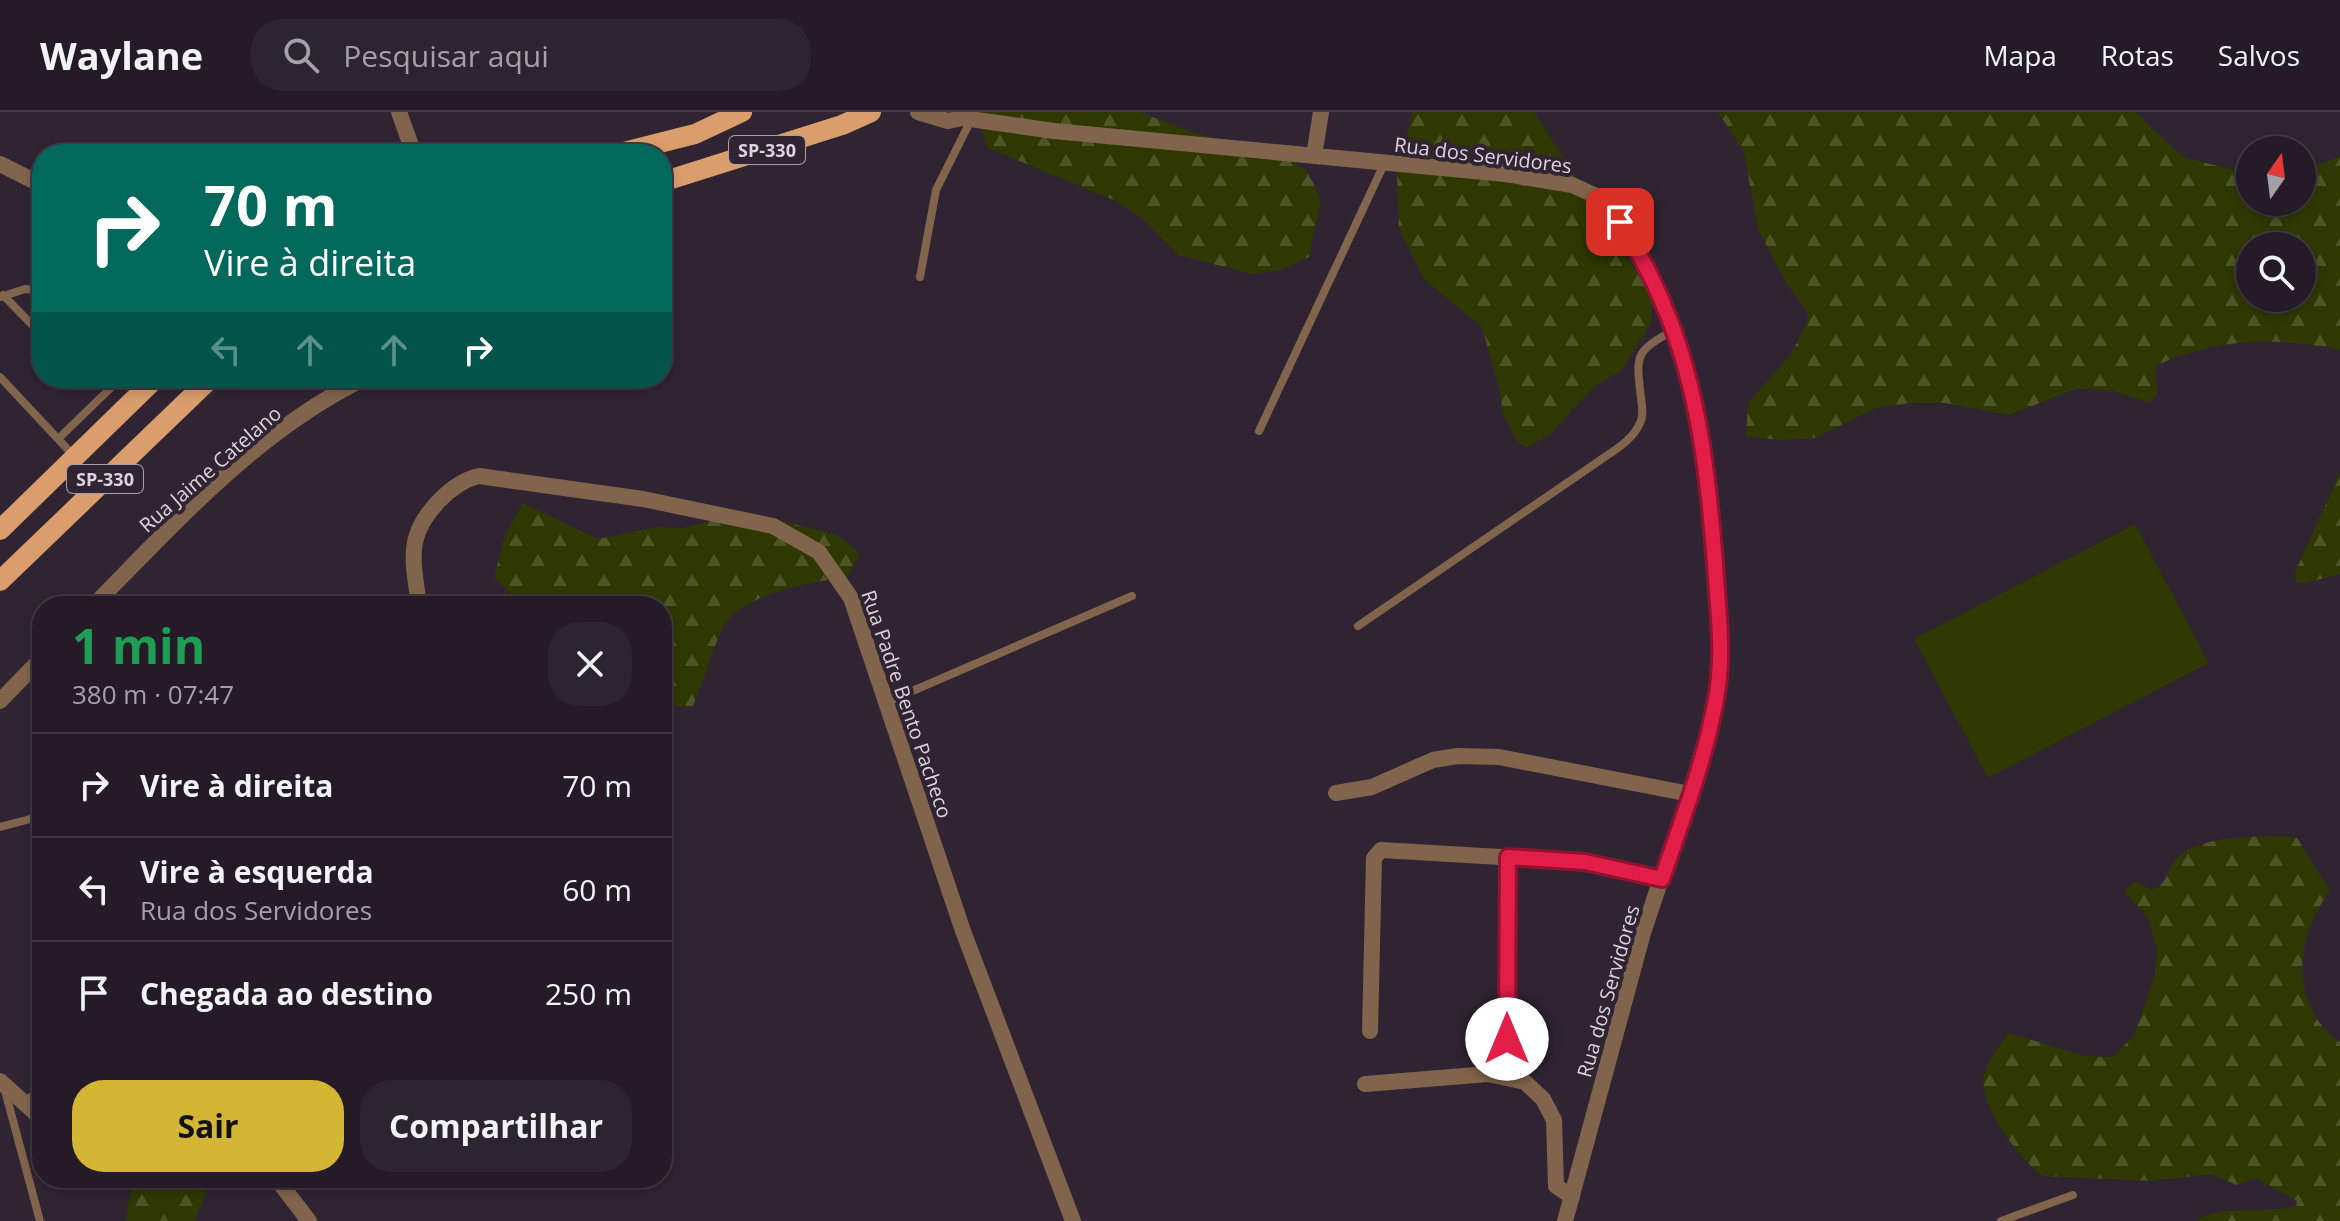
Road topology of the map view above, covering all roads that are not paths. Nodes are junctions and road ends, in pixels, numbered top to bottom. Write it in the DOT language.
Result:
graph roads {
  1 [pos="399,112"];
  2 [pos="742,112"];
  3 [pos="871,112"];
  4 [pos="918,112"];
  5 [pos="1321,112"];
  6 [pos="964,117"];
  7 [pos="410,144"];
  8 [pos="656,144"];
  9 [pos="1314,156"];
  10 [pos="1385,162"];
  11 [pos="0,164"];
  12 [pos="672,179"];
  13 [pos="32,180"];
  14 [pos="920,277"];
  15 [pos="32,292"];
  16 [pos="2,296"];
  17 [pos="32,325"];
  18 [pos="1675,330"];
  19 [pos="0,377"];
  20 [pos="111,388"];
  21 [pos="145,388"];
  22 [pos="201,388"];
  23 [pos="345,388"];
  24 [pos="1259,431"];
  25 [pos="58,439"];
  26 [pos="75,457"];
  27 [pos="0,530"];
  28 [pos="0,581"];
  29 [pos="103,596"];
  30 [pos="418,596"];
  31 [pos="1132,596"];
  32 [pos="1358,626"];
  33 [pos="32,668"];
  34 [pos="0,701"];
  35 [pos="887,702"];
  36 [pos="1336,793"];
  37 [pos="1690,794"];
  38 [pos="32,819"];
  39 [pos="0,827"];
  40 [pos="1508,857"];
  41 [pos="1662,879"];
  42 [pos="1370,1031"];
  43 [pos="1507,1039"];
  44 [pos="1,1082"];
  45 [pos="1365,1084"];
  46 [pos="32,1096"];
  47 [pos="20,1102"];
  48 [pos="32,1111"];
  49 [pos="284,1188"];
  50 [pos="2073,1195"];
  51 [pos="1572,1197"];
  52 [pos="40,1221"];
  53 [pos="309,1221"];
  54 [pos="1073,1221"];
  55 [pos="1565,1221"];
  56 [pos="2001,1221"];
  1 -- 7 [label="street"];
  2 -- 8 [label="main road, SP-330"];
  3 -- 12 [label="main road, SP-330"];
  4 -- 6 [label="street, Rua dos Servidores"];
  5 -- 9 [label="street"];
  6 -- 9 [label="street, Rua dos Servidores"];
  6 -- 14 [label="lane"];
  9 -- 10 [label="street, Rua dos Servidores"];
  10 -- 18 [label="street, Rua dos Servidores"];
  10 -- 24 [label="lane"];
  11 -- 13 [label="street"];
  15 -- 16 [label="lane"];
  16 -- 17 [label="lane"];
  18 -- 32 [label="lane"];
  18 -- 37 [label="street, Rua dos Servidores"];
  19 -- 25 [label="lane"];
  20 -- 25 [label="lane"];
  21 -- 26 [label="main road, SP-330"];
  22 -- 28 [label="main road, SP-330"];
  23 -- 29 [label="street, Rua Jaime Catelano"];
  25 -- 26 [label="lane"];
  26 -- 27 [label="main road, SP-330"];
  30 -- 35 [label="street, Rua Padre Bento Pacheco"];
  31 -- 35 [label="lane"];
  33 -- 34 [label="street"];
  35 -- 54 [label="street, Rua Padre Bento Pacheco"];
  36 -- 37 [label="street"];
  37 -- 41 [label="street, Rua dos Servidores"];
  38 -- 39 [label="lane"];
  40 -- 41 [label="street"];
  40 -- 42 [label="street"];
  40 -- 43 [label="street"];
  41 -- 51 [label="street, Rua dos Servidores"];
  44 -- 47 [label="street"];
  44 -- 52 [label="lane"];
  45 -- 51 [label="street"];
  46 -- 47 [label="lane"];
  47 -- 48 [label="street"];
  49 -- 53 [label="street"];
  50 -- 56 [label="lane"];
  51 -- 55 [label="street, Rua dos Servidores"];
}
